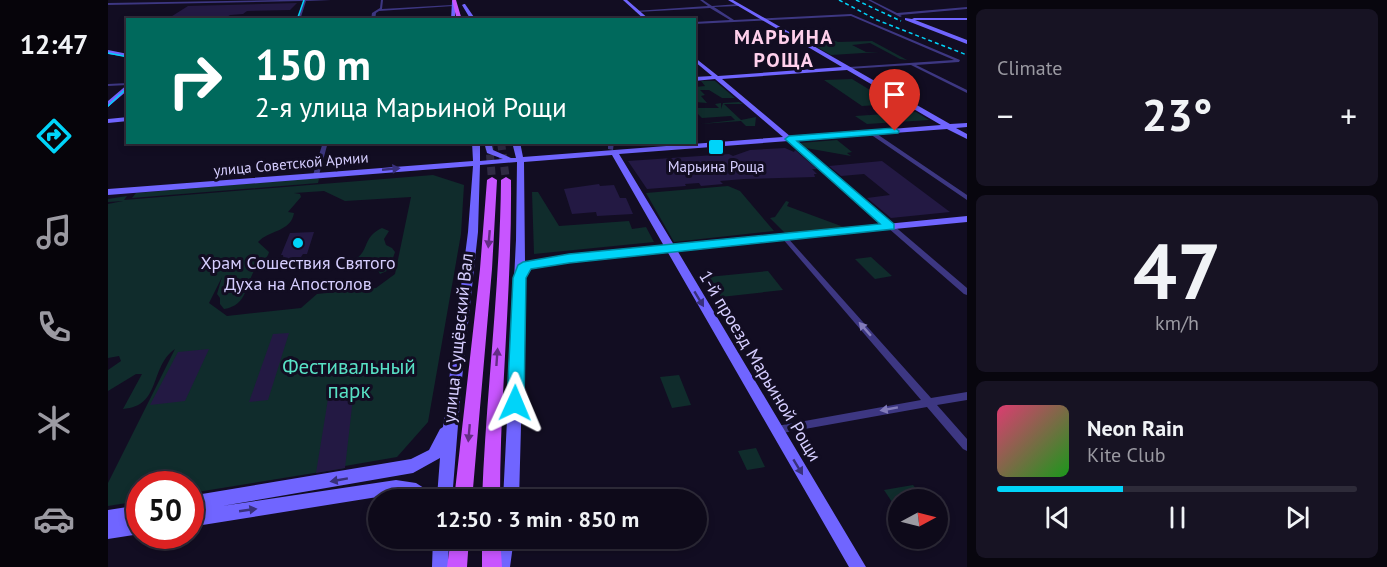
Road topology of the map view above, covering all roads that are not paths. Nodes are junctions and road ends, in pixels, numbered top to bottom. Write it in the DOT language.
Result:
graph roads {
  1 [pos="304,0"];
  2 [pos="330,0"];
  3 [pos="382,0"];
  4 [pos="625,0"];
  5 [pos="701,0"];
  6 [pos="730,0"];
  7 [pos="869,0"];
  8 [pos="463,2"];
  9 [pos="454,3"];
  10 [pos="108,4"];
  11 [pos="738,5"];
  12 [pos="711,6"];
  13 [pos="967,8"];
  14 [pos="378,10"];
  15 [pos="637,11"];
  16 [pos="896,14"];
  17 [pos="299,18"];
  18 [pos="373,18"];
  19 [pos="453,18"];
  20 [pos="459,18"];
  21 [pos="467,18"];
  22 [pos="473,18"];
  23 [pos="646,18"];
  24 [pos="908,19"];
  25 [pos="967,19"];
  26 [pos="764,20"];
  27 [pos="734,21"];
  28 [pos="696,23"];
  29 [pos="944,34"];
  30 [pos="965,34"];
  31 [pos="967,42"];
  32 [pos="108,52"];
  33 [pos="126,56"];
  34 [pos="696,60"];
  35 [pos="912,64"];
  36 [pos="849,68"];
  37 [pos="716,77"];
  38 [pos="696,79"];
  39 [pos="108,85"];
  40 [pos="126,85"];
  41 [pos="126,87"];
  42 [pos="967,92"];
  43 [pos="108,105"];
  44 [pos="126,119"];
  45 [pos="108,120"];
  46 [pos="967,124"];
  47 [pos="948,125"];
  48 [pos="872,133"];
  49 [pos="787,137"];
  50 [pos="967,137"];
  51 [pos="696,142"];
  52 [pos="696,143"];
  53 [pos="325,144"];
  54 [pos="476,144"];
  55 [pos="487,144"];
  56 [pos="667,144"];
  57 [pos="676,144"];
  58 [pos="517,145"];
  59 [pos="612,148"];
  60 [pos="516,159"];
  61 [pos="477,162"];
  62 [pos="521,174"];
  63 [pos="316,175"];
  64 [pos="492,179"];
  65 [pos="108,192"];
  66 [pos="967,198"];
  67 [pos="967,219"];
  68 [pos="890,227"];
  69 [pos="784,237"];
  70 [pos="669,249"];
  71 [pos="519,278"];
  72 [pos="967,292"];
  73 [pos="967,396"];
  74 [pos="928,402"];
  75 [pos="450,416"];
  76 [pos="777,430"];
  77 [pos="967,446"];
  78 [pos="383,489"];
  79 [pos="409,489"];
  80 [pos="445,489"];
  81 [pos="464,489"];
  82 [pos="491,489"];
  83 [pos="511,489"];
  84 [pos="368,491"];
  85 [pos="204,502"];
  86 [pos="126,515"];
  87 [pos="204,517"];
  88 [pos="108,518"];
  89 [pos="126,528"];
  90 [pos="108,531"];
  91 [pos="441,549"];
  92 [pos="459,549"];
  93 [pos="491,549"];
  94 [pos="504,549"];
  95 [pos="440,567"];
  96 [pos="457,567"];
  97 [pos="492,567"];
  98 [pos="502,567"];
  99 [pos="858,567"];
  1 -- 2 [label="street"];
  1 -- 10 [label="street"];
  1 -- 17 [label="street"];
  3 -- 14 [label="street"];
  4 -- 15 [label="main road"];
  5 -- 12 [label="street"];
  6 -- 11 [label="main road"];
  7 -- 16 [label="street"];
  8 -- 21 [label="main road"];
  8 -- 22 [label="main road"];
  9 -- 14 [label="street"];
  9 -- 19 [label="main road"];
  9 -- 20 [label="main road"];
  11 -- 12 [label="street"];
  11 -- 26 [label="main road"];
  12 -- 15 [label="street"];
  12 -- 27 [label="street"];
  13 -- 16 [label="street"];
  14 -- 18 [label="street"];
  15 -- 23 [label="main road"];
  16 -- 24 [label="street"];
  24 -- 25 [label="main road"];
  24 -- 29 [label="main road"];
  26 -- 27 [label="street"];
  26 -- 35 [label="street"];
  26 -- 36 [label="main road"];
  27 -- 28 [label="street"];
  29 -- 30 [label="main road"];
  29 -- 31 [label="main road"];
  32 -- 33 [label="main road"];
  34 -- 37 [label="main road"];
  35 -- 36 [label="street"];
  35 -- 42 [label="street"];
  36 -- 37 [label="main road"];
  36 -- 47 [label="main road"];
  37 -- 38 [label="main road"];
  37 -- 49 [label="main road"];
  39 -- 40 [label="street"];
  41 -- 43 [label="main road"];
  44 -- 45 [label="main road"];
  46 -- 47 [label="main road"];
  47 -- 48 [label="main road"];
  47 -- 49 [label="main road"];
  47 -- 50 [label="main road"];
  48 -- 49 [label="main road"];
  48 -- 66 [label="street"];
  49 -- 51 [label="main road"];
  49 -- 52 [label="main road"];
  49 -- 68 [label="street"];
  53 -- 63 [label="street"];
  54 -- 61 [label="main road"];
  55 -- 60 [label="main road"];
  56 -- 59 [label="main road"];
  57 -- 59 [label="main road"];
  58 -- 59 [label="main road"];
  58 -- 60 [label="main road"];
  59 -- 60 [label="main road, улица Советской Армии"];
  59 -- 70 [label="main road, 1-й проезд Марьиной Рощи"];
  60 -- 61 [label="main road, улица Советской Армии"];
  60 -- 62 [label="main road"];
  63 -- 61 [label="main road, улица Советской Армии, one-way"];
  61 -- 64 [label="main road"];
  62 -- 64 [label="main road"];
  62 -- 71 [label="main road"];
  63 -- 65 [label="main road, улица Советской Армии"];
  64 -- 75 [label="main road"];
  64 -- 81 [label="main road, улица Сущёвский Вал, one-way"];
  82 -- 64 [label="main road, улица Сущёвский Вал, one-way"];
  67 -- 68 [label="main road"];
  68 -- 69 [label="main road"];
  68 -- 72 [label="street"];
  69 -- 70 [label="main road"];
  74 -- 69 [label="street, one-way"];
  70 -- 71 [label="main road"];
  70 -- 76 [label="main road, 1-й проезд Марьиной Рощи, one-way"];
  71 -- 83 [label="main road"];
  73 -- 74 [label="street"];
  74 -- 76 [label="street, one-way"];
  74 -- 77 [label="street"];
  75 -- 80 [label="main road"];
  75 -- 85 [label="main road, one-way"];
  76 -- 99 [label="main road, 1-й проезд Марьиной Рощи, one-way"];
  78 -- 79 [label="main road, one-way"];
  87 -- 84 [label="main road, one-way"];
  86 -- 88 [label="main road"];
  89 -- 90 [label="main road"];
  91 -- 95 [label="main road"];
  92 -- 96 [label="main road"];
  93 -- 97 [label="main road"];
  94 -- 98 [label="main road"];
}
